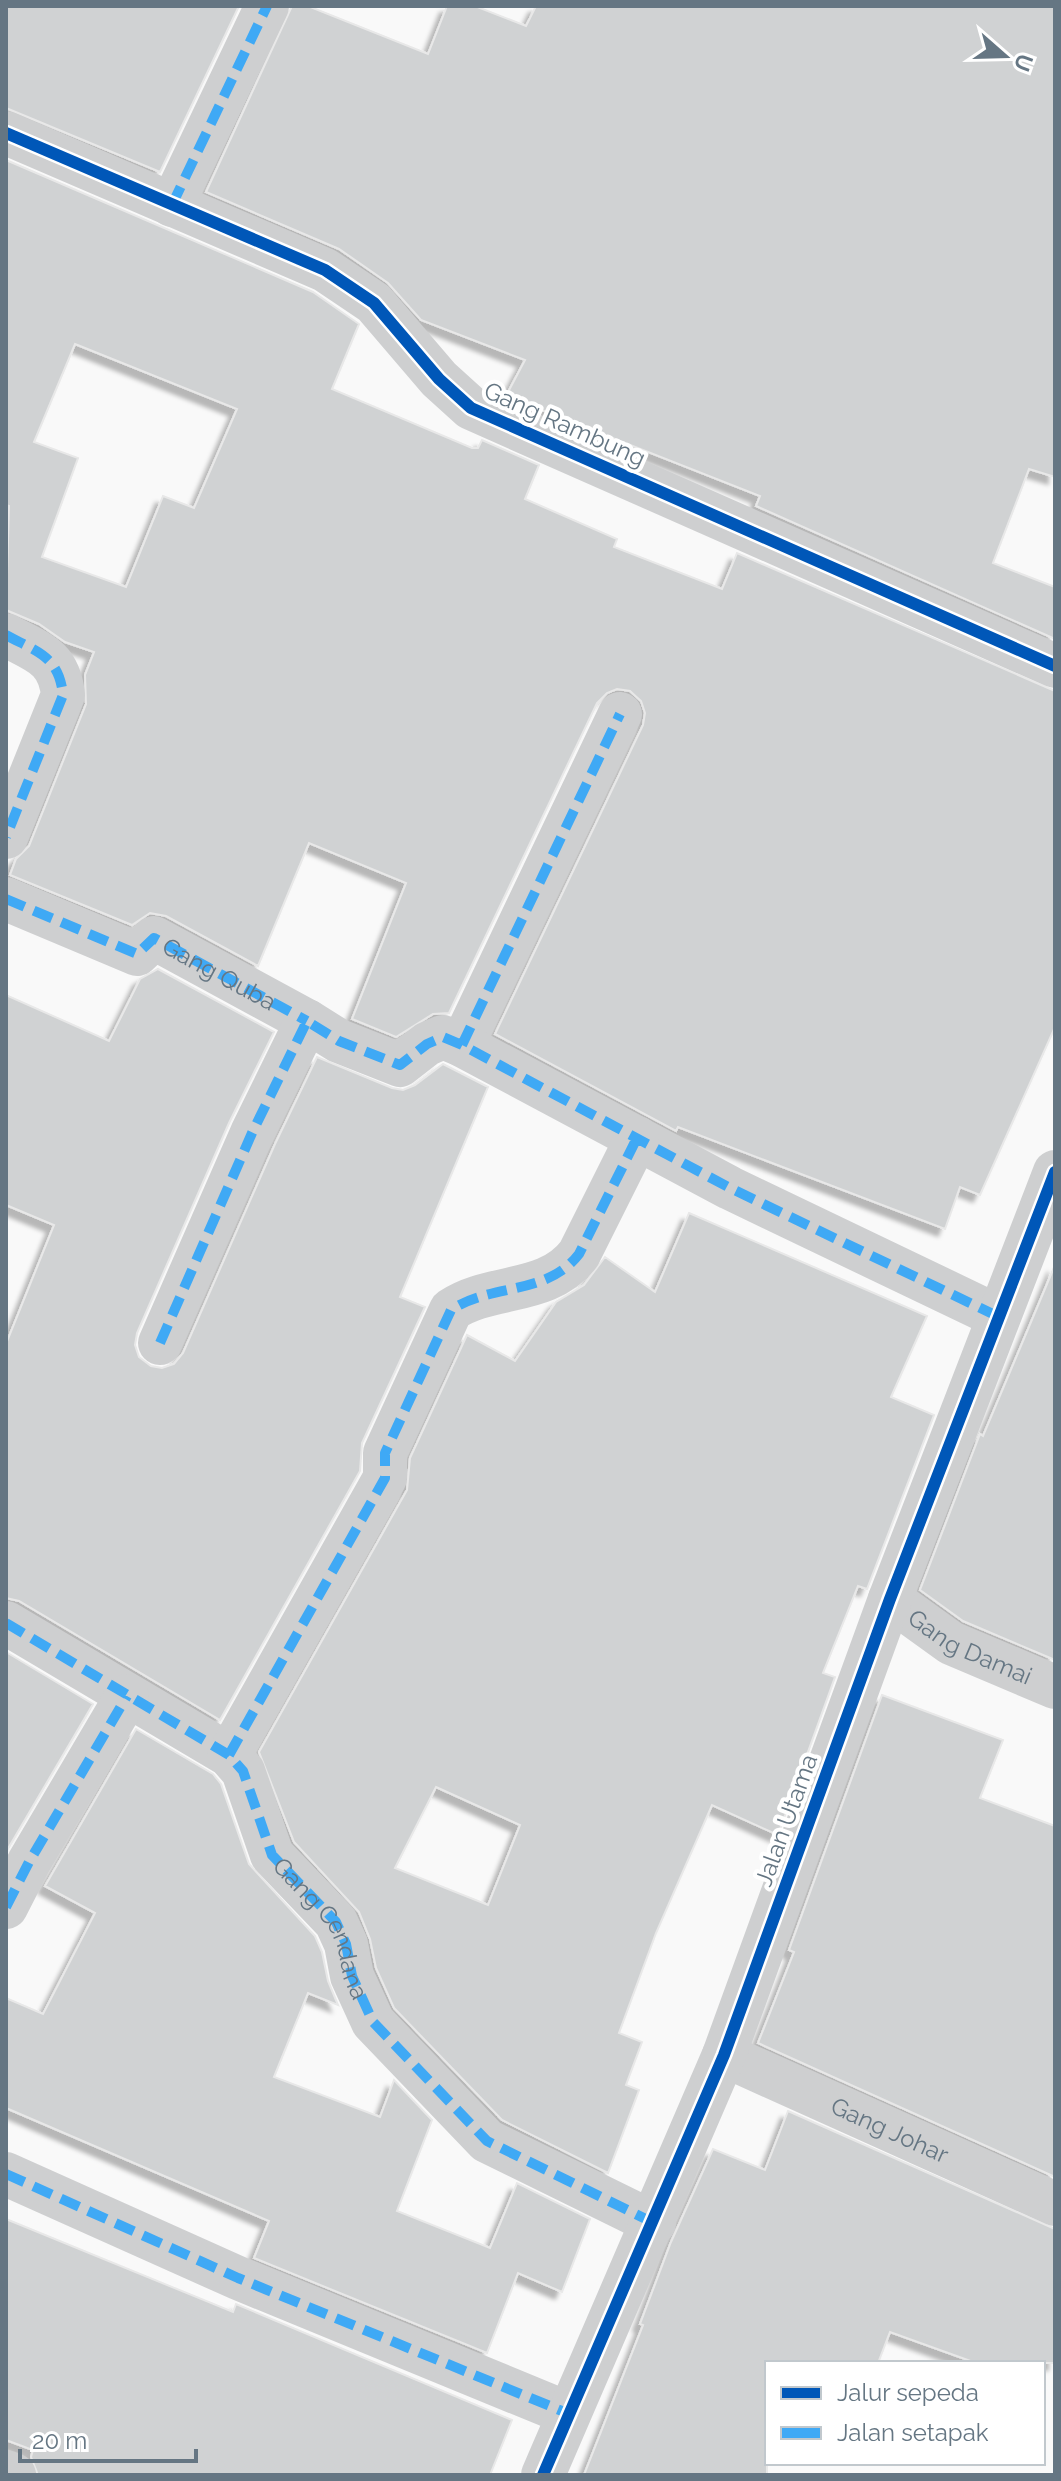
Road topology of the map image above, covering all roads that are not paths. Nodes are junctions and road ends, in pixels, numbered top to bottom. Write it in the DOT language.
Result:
graph roads {
  1 [pos="267,6"];
  2 [pos="6,133"];
  3 [pos="172,205"];
  4 [pos="6,635"];
  5 [pos="1055,666"];
  6 [pos="620,714"];
  7 [pos="6,837"];
  8 [pos="6,899"];
  9 [pos="307,1021"];
  10 [pos="462,1045"];
  11 [pos="637,1138"];
  12 [pos="1055,1172"];
  13 [pos="997,1316"];
  14 [pos="160,1343"];
  15 [pos="890,1599"];
  16 [pos="6,1623"];
  17 [pos="1055,1687"];
  18 [pos="127,1696"];
  19 [pos="229,1755"];
  20 [pos="6,1907"];
  21 [pos="724,2055"];
  22 [pos="6,2174"];
  23 [pos="1055,2204"];
  24 [pos="654,2223"];
  25 [pos="567,2413"];
  26 [pos="6,2472"];
  27 [pos="14,2475"];
  28 [pos="543,2475"];
  1 -- 3 [label="street"];
  2 -- 3 [label="street, Gang Rambung"];
  3 -- 5 [label="street, Gang Rambung"];
  4 -- 7 [label="street"];
  6 -- 10 [label="street"];
  8 -- 9 [label="street, Gang Quba"];
  9 -- 10 [label="street"];
  9 -- 14 [label="street"];
  10 -- 11 [label="street"];
  11 -- 13 [label="street"];
  11 -- 19 [label="street"];
  12 -- 13 [label="street, Jalan Utama"];
  13 -- 15 [label="street, Jalan Utama"];
  15 -- 17 [label="street, Gang Damai"];
  15 -- 21 [label="street, Jalan Utama"];
  16 -- 18 [label="street, Gang Cendana"];
  18 -- 19 [label="street, Gang Cendana"];
  18 -- 20 [label="street"];
  19 -- 24 [label="street, Gang Cendana"];
  21 -- 23 [label="street, Gang Johar"];
  21 -- 24 [label="street, Jalan Utama"];
  22 -- 25 [label="street"];
  24 -- 25 [label="street, Jalan Utama"];
  25 -- 28 [label="street, Jalan Utama"];
  26 -- 27 [label="street"];
}
